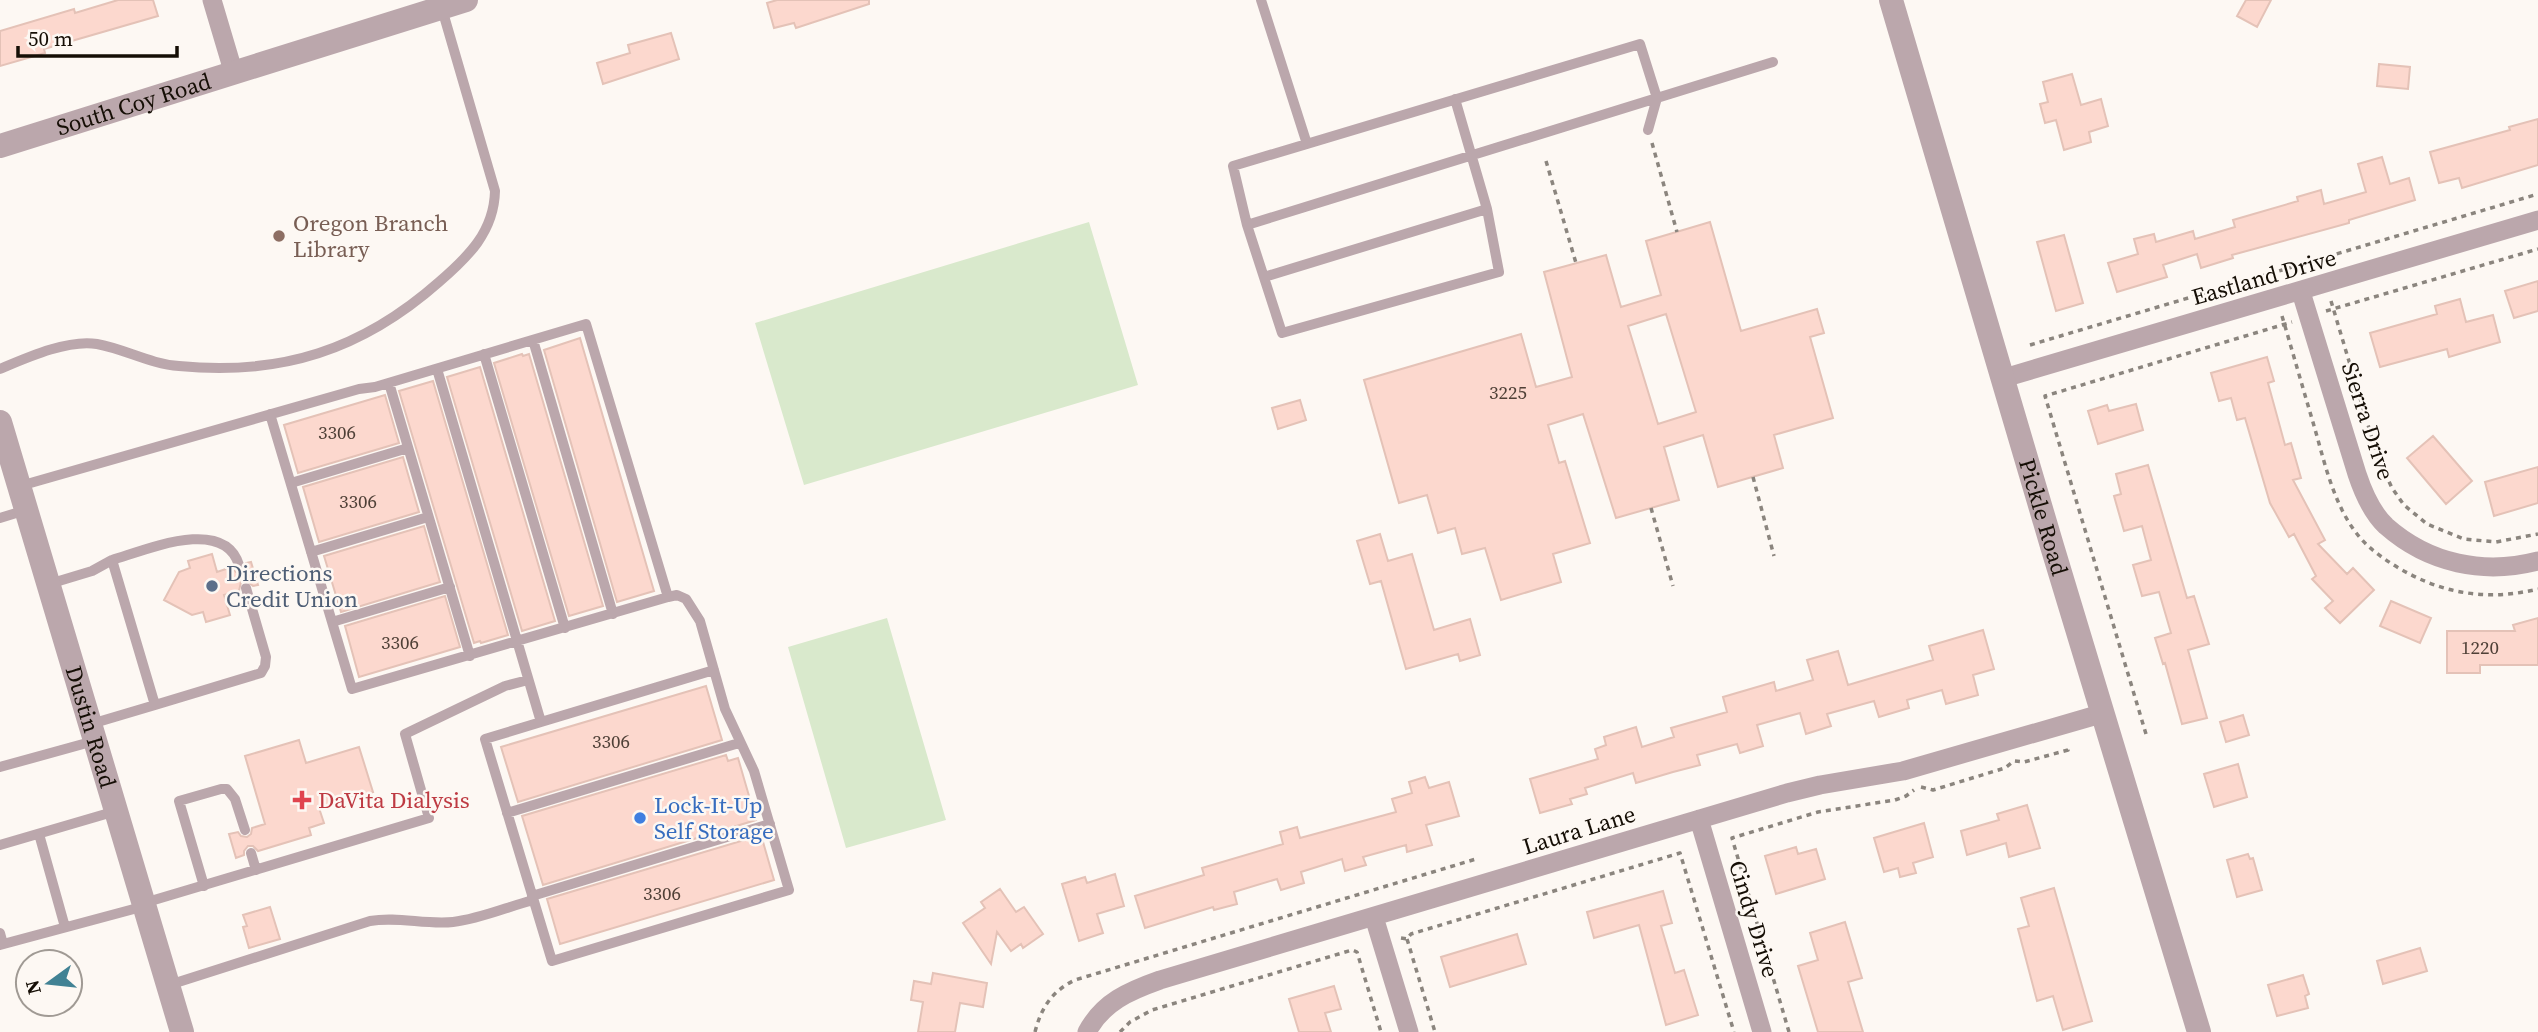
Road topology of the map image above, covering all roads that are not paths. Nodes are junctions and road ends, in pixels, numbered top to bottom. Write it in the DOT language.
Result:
graph roads {
  1 [pos="212,0"];
  2 [pos="466,0"];
  3 [pos="1261,0"];
  4 [pos="1891,0"];
  5 [pos="441,7"];
  6 [pos="1773,62"];
  7 [pos="234,74"];
  8 [pos="1657,98"];
  9 [pos="1455,99"];
  10 [pos="1648,130"];
  11 [pos="1307,144"];
  12 [pos="0,146"];
  13 [pos="1472,156"];
  14 [pos="1487,209"];
  15 [pos="2538,220"];
  16 [pos="1247,225"];
  17 [pos="1264,277"];
  18 [pos="2301,292"];
  19 [pos="533,340"];
  20 [pos="484,354"];
  21 [pos="0,369"];
  22 [pos="437,369"];
  23 [pos="2004,378"];
  24 [pos="389,383"];
  25 [pos="270,414"];
  26 [pos="0,422"];
  27 [pos="408,448"];
  28 [pos="290,484"];
  29 [pos="19,486"];
  30 [pos="27,510"];
  31 [pos="428,517"];
  32 [pos="0,518"];
  33 [pos="311,552"];
  34 [pos="112,560"];
  35 [pos="2538,561"];
  36 [pos="239,565"];
  37 [pos="49,584"];
  38 [pos="450,587"];
  39 [pos="246,589"];
  40 [pos="668,597"];
  41 [pos="613,614"];
  42 [pos="332,622"];
  43 [pos="565,628"];
  44 [pos="517,643"];
  45 [pos="470,656"];
  46 [pos="714,670"];
  47 [pos="528,680"];
  48 [pos="155,705"];
  49 [pos="2104,713"];
  50 [pos="541,722"];
  51 [pos="93,733"];
  52 [pos="739,743"];
  53 [pos="0,767"];
  54 [pos="116,811"];
  55 [pos="507,813"];
  56 [pos="1699,819"];
  57 [pos="770,824"];
  58 [pos="245,830"];
  59 [pos="39,834"];
  60 [pos="0,845"];
  61 [pos="251,853"];
  62 [pos="256,870"];
  63 [pos="204,886"];
  64 [pos="533,898"];
  65 [pos="144,905"];
  66 [pos="1374,917"];
  67 [pos="65,928"];
  68 [pos="0,933"];
  69 [pos="2,944"];
  70 [pos="168,986"];
  71 [pos="182,1032"];
  72 [pos="1087,1032"];
  73 [pos="1409,1032"];
  74 [pos="1762,1032"];
  75 [pos="2199,1032"];
  1 -- 7 [label="street"];
  2 -- 5 [label="street, South Coy Road"];
  3 -- 11 [label="lane"];
  4 -- 23 [label="street, Pickle Road"];
  5 -- 7 [label="street, South Coy Road"];
  5 -- 21 [label="lane"];
  6 -- 8 [label="lane"];
  7 -- 12 [label="street, South Coy Road"];
  8 -- 9 [label="lane"];
  8 -- 10 [label="lane"];
  8 -- 13 [label="lane"];
  9 -- 11 [label="lane"];
  9 -- 13 [label="lane"];
  11 -- 16 [label="lane"];
  13 -- 14 [label="lane"];
  13 -- 16 [label="lane"];
  14 -- 17 [label="lane"];
  14 -- 17 [label="lane"];
  15 -- 18 [label="street, Eastland Drive"];
  16 -- 17 [label="lane"];
  18 -- 23 [label="street, Eastland Drive"];
  18 -- 35 [label="street, Sierra Drive"];
  19 -- 20 [label="lane"];
  19 -- 40 [label="lane"];
  19 -- 41 [label="lane"];
  20 -- 22 [label="lane"];
  20 -- 43 [label="lane"];
  22 -- 24 [label="lane"];
  22 -- 44 [label="lane"];
  23 -- 49 [label="street, Pickle Road"];
  24 -- 25 [label="lane"];
  24 -- 27 [label="lane"];
  25 -- 28 [label="lane"];
  25 -- 29 [label="lane"];
  26 -- 29 [label="street, Dustin Road"];
  27 -- 28 [label="lane"];
  27 -- 31 [label="lane"];
  28 -- 33 [label="lane"];
  29 -- 30 [label="street, Dustin Road"];
  30 -- 32 [label="lane"];
  30 -- 37 [label="street, Dustin Road"];
  31 -- 33 [label="lane"];
  31 -- 38 [label="lane"];
  33 -- 42 [label="lane"];
  34 -- 36 [label="lane"];
  34 -- 37 [label="lane"];
  34 -- 48 [label="lane"];
  37 -- 51 [label="street, Dustin Road"];
  38 -- 42 [label="lane"];
  38 -- 45 [label="lane"];
  39 -- 48 [label="lane"];
  40 -- 41 [label="lane"];
  40 -- 46 [label="lane"];
  41 -- 43 [label="lane"];
  42 -- 45 [label="lane"];
  43 -- 44 [label="lane"];
  44 -- 45 [label="lane"];
  44 -- 47 [label="lane"];
  46 -- 50 [label="lane"];
  46 -- 52 [label="lane"];
  47 -- 50 [label="lane"];
  47 -- 62 [label="lane"];
  48 -- 51 [label="lane"];
  49 -- 56 [label="street, Laura Lane"];
  49 -- 75 [label="street, Pickle Road"];
  50 -- 55 [label="lane"];
  51 -- 53 [label="lane"];
  51 -- 54 [label="street, Dustin Road"];
  52 -- 55 [label="lane"];
  52 -- 57 [label="lane"];
  54 -- 59 [label="lane"];
  54 -- 65 [label="street, Dustin Road"];
  55 -- 64 [label="lane"];
  56 -- 66 [label="street, Laura Lane"];
  56 -- 74 [label="street, Cindy Drive"];
  57 -- 64 [label="lane"];
  57 -- 64 [label="lane"];
  58 -- 63 [label="lane"];
  59 -- 60 [label="lane"];
  59 -- 67 [label="lane"];
  61 -- 62 [label="lane"];
  62 -- 63 [label="lane"];
  63 -- 65 [label="lane"];
  64 -- 70 [label="lane"];
  65 -- 67 [label="lane"];
  65 -- 70 [label="street, Dustin Road"];
  66 -- 72 [label="street, Laura Lane"];
  66 -- 73 [label="street"];
  67 -- 69 [label="lane"];
  68 -- 69 [label="lane"];
  70 -- 71 [label="street, Dustin Road"];
}
